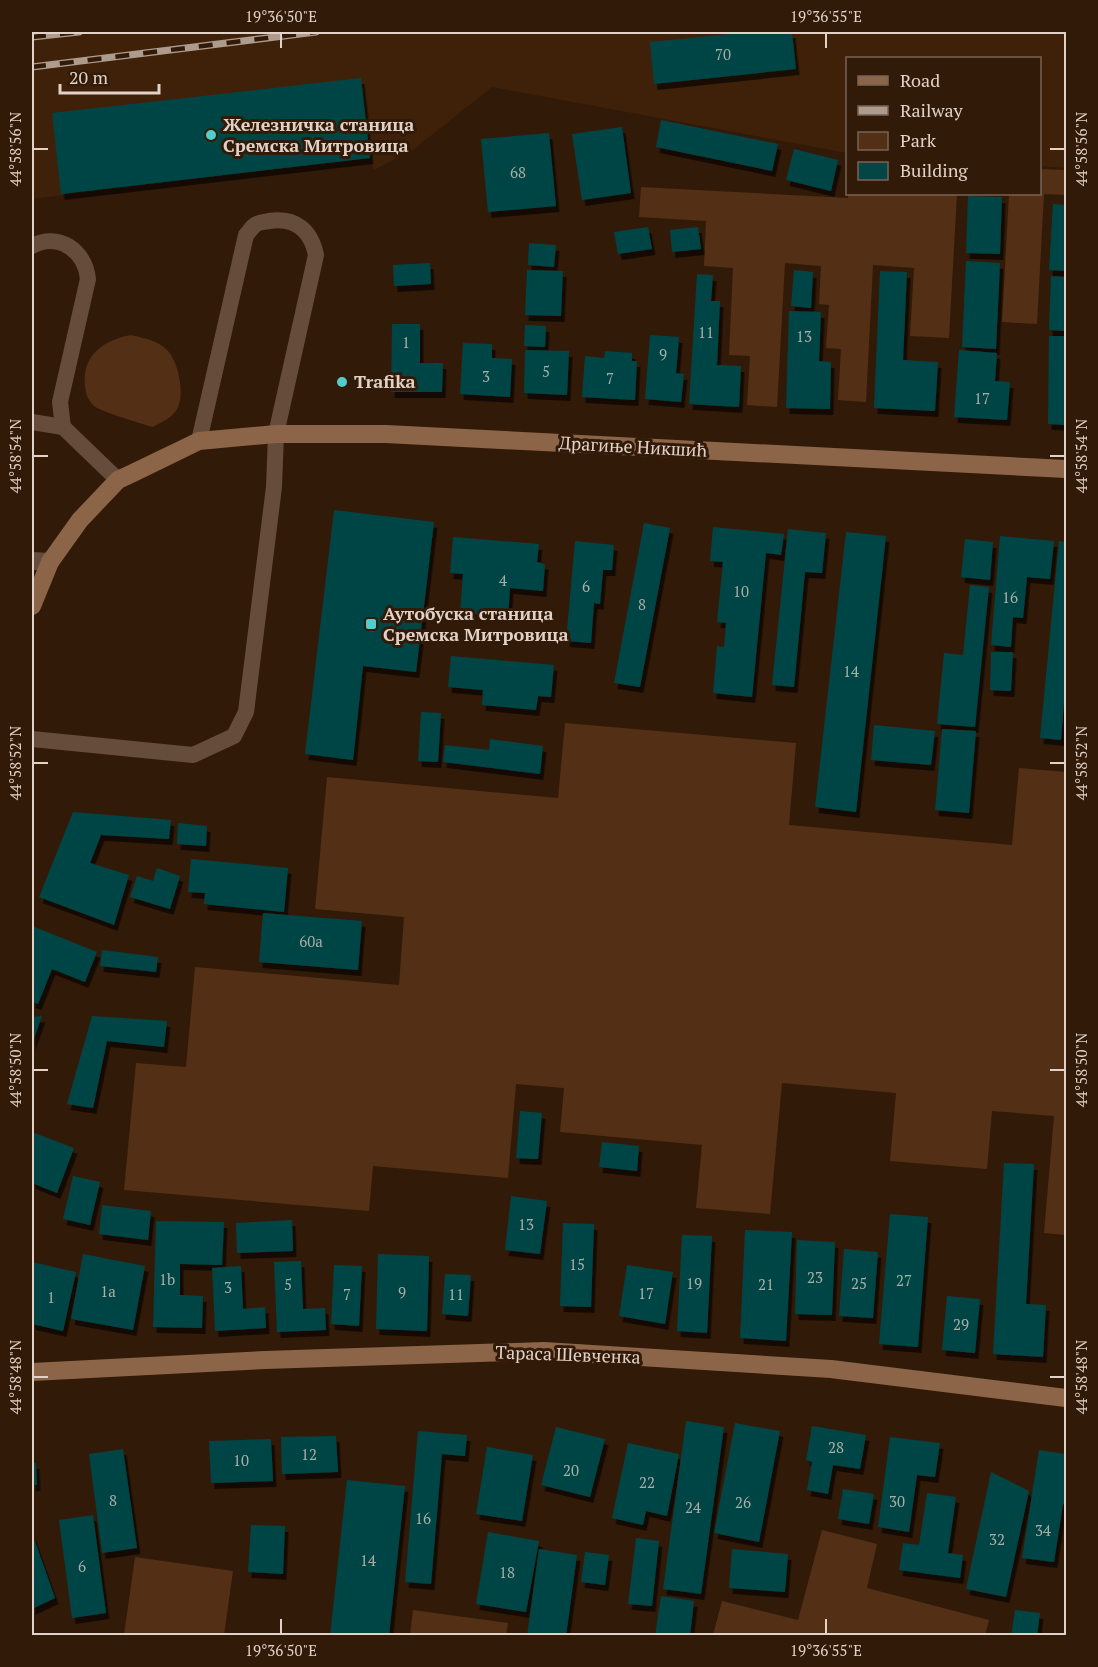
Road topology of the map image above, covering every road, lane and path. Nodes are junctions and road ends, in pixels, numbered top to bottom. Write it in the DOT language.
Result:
graph roads {
  1 [pos="32,246"];
  2 [pos="32,422"];
  3 [pos="63,427"];
  4 [pos="276,434"];
  5 [pos="199,441"];
  6 [pos="1066,469"];
  7 [pos="118,480"];
  8 [pos="32,561"];
  9 [pos="50,562"];
  10 [pos="32,606"];
  11 [pos="32,739"];
  12 [pos="32,1372"];
  13 [pos="1066,1398"];
  1 -- 3 [label="lane"];
  2 -- 3 [label="lane"];
  3 -- 7 [label="lane"];
  4 -- 5 [label="street, Драгиње Никшић"];
  4 -- 5 [label="lane"];
  4 -- 6 [label="street, Драгиње Никшић"];
  4 -- 11 [label="lane"];
  5 -- 7 [label="street"];
  7 -- 9 [label="street"];
  8 -- 9 [label="street"];
  9 -- 10 [label="street"];
  12 -- 13 [label="street, Тараса Шевченка"];
}
